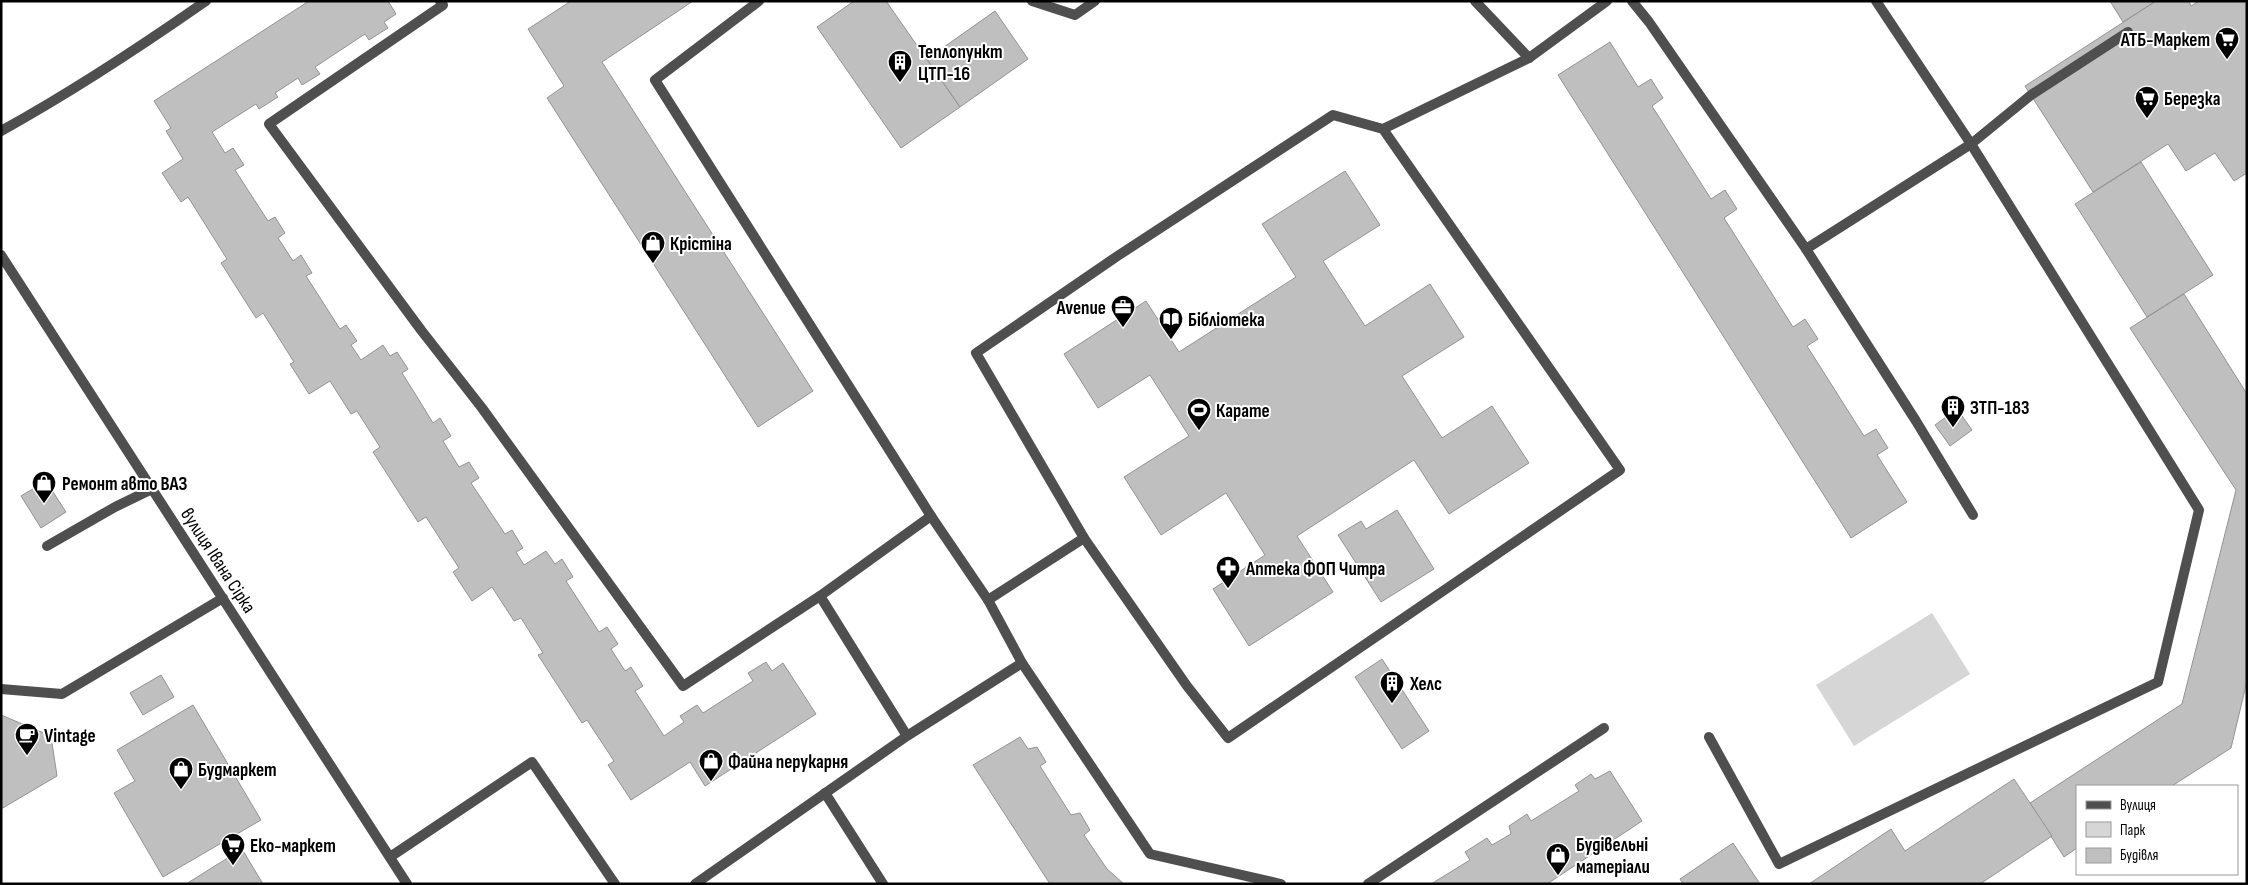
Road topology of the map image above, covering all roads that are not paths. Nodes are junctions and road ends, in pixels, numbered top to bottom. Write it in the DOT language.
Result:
graph roads {
  1 [pos="206,1"];
  2 [pos="440,1"];
  3 [pos="759,1"];
  4 [pos="1032,1"];
  5 [pos="1095,1"];
  6 [pos="1475,1"];
  7 [pos="1607,1"];
  8 [pos="1632,1"];
  9 [pos="1876,1"];
  10 [pos="2128,32"];
  11 [pos="1529,58"];
  12 [pos="1383,129"];
  13 [pos="1,132"];
  14 [pos="1971,144"];
  15 [pos="1806,249"];
  16 [pos="1,255"];
  17 [pos="152,489"];
  18 [pos="1973,515"];
  19 [pos="932,516"];
  20 [pos="1084,538"];
  21 [pos="47,546"];
  22 [pos="820,596"];
  23 [pos="222,598"];
  24 [pos="988,600"];
  25 [pos="1022,662"];
  26 [pos="1,689"];
  27 [pos="1604,728"];
  28 [pos="907,736"];
  29 [pos="1708,737"];
  30 [pos="825,793"];
  31 [pos="390,857"];
  32 [pos="407,884"];
  33 [pos="615,884"];
  34 [pos="694,884"];
  35 [pos="883,884"];
  36 [pos="1281,884"];
  37 [pos="1368,884"];
  1 -- 13 [label="street"];
  2 -- 22 [label="street"];
  3 -- 19 [label="street"];
  4 -- 5 [label="street"];
  6 -- 11 [label="street"];
  7 -- 11 [label="street"];
  8 -- 15 [label="street"];
  9 -- 14 [label="street"];
  10 -- 14 [label="street"];
  11 -- 12 [label="street"];
  12 -- 20 [label="street"];
  12 -- 20 [label="street"];
  14 -- 15 [label="street"];
  14 -- 29 [label="street"];
  15 -- 18 [label="street"];
  16 -- 17 [label="street, вулиця Івана Сірка"];
  17 -- 21 [label="street"];
  17 -- 23 [label="street, вулиця Івана Сірка"];
  19 -- 22 [label="street"];
  19 -- 24 [label="street"];
  20 -- 24 [label="street"];
  22 -- 28 [label="street"];
  23 -- 26 [label="street"];
  23 -- 31 [label="street, вулиця Івана Сірка"];
  24 -- 25 [label="street"];
  25 -- 28 [label="street"];
  25 -- 36 [label="street"];
  27 -- 37 [label="street"];
  28 -- 30 [label="street"];
  30 -- 34 [label="street"];
  30 -- 35 [label="street"];
  31 -- 32 [label="street, вулиця Івана Сірка"];
  31 -- 33 [label="street"];
}
